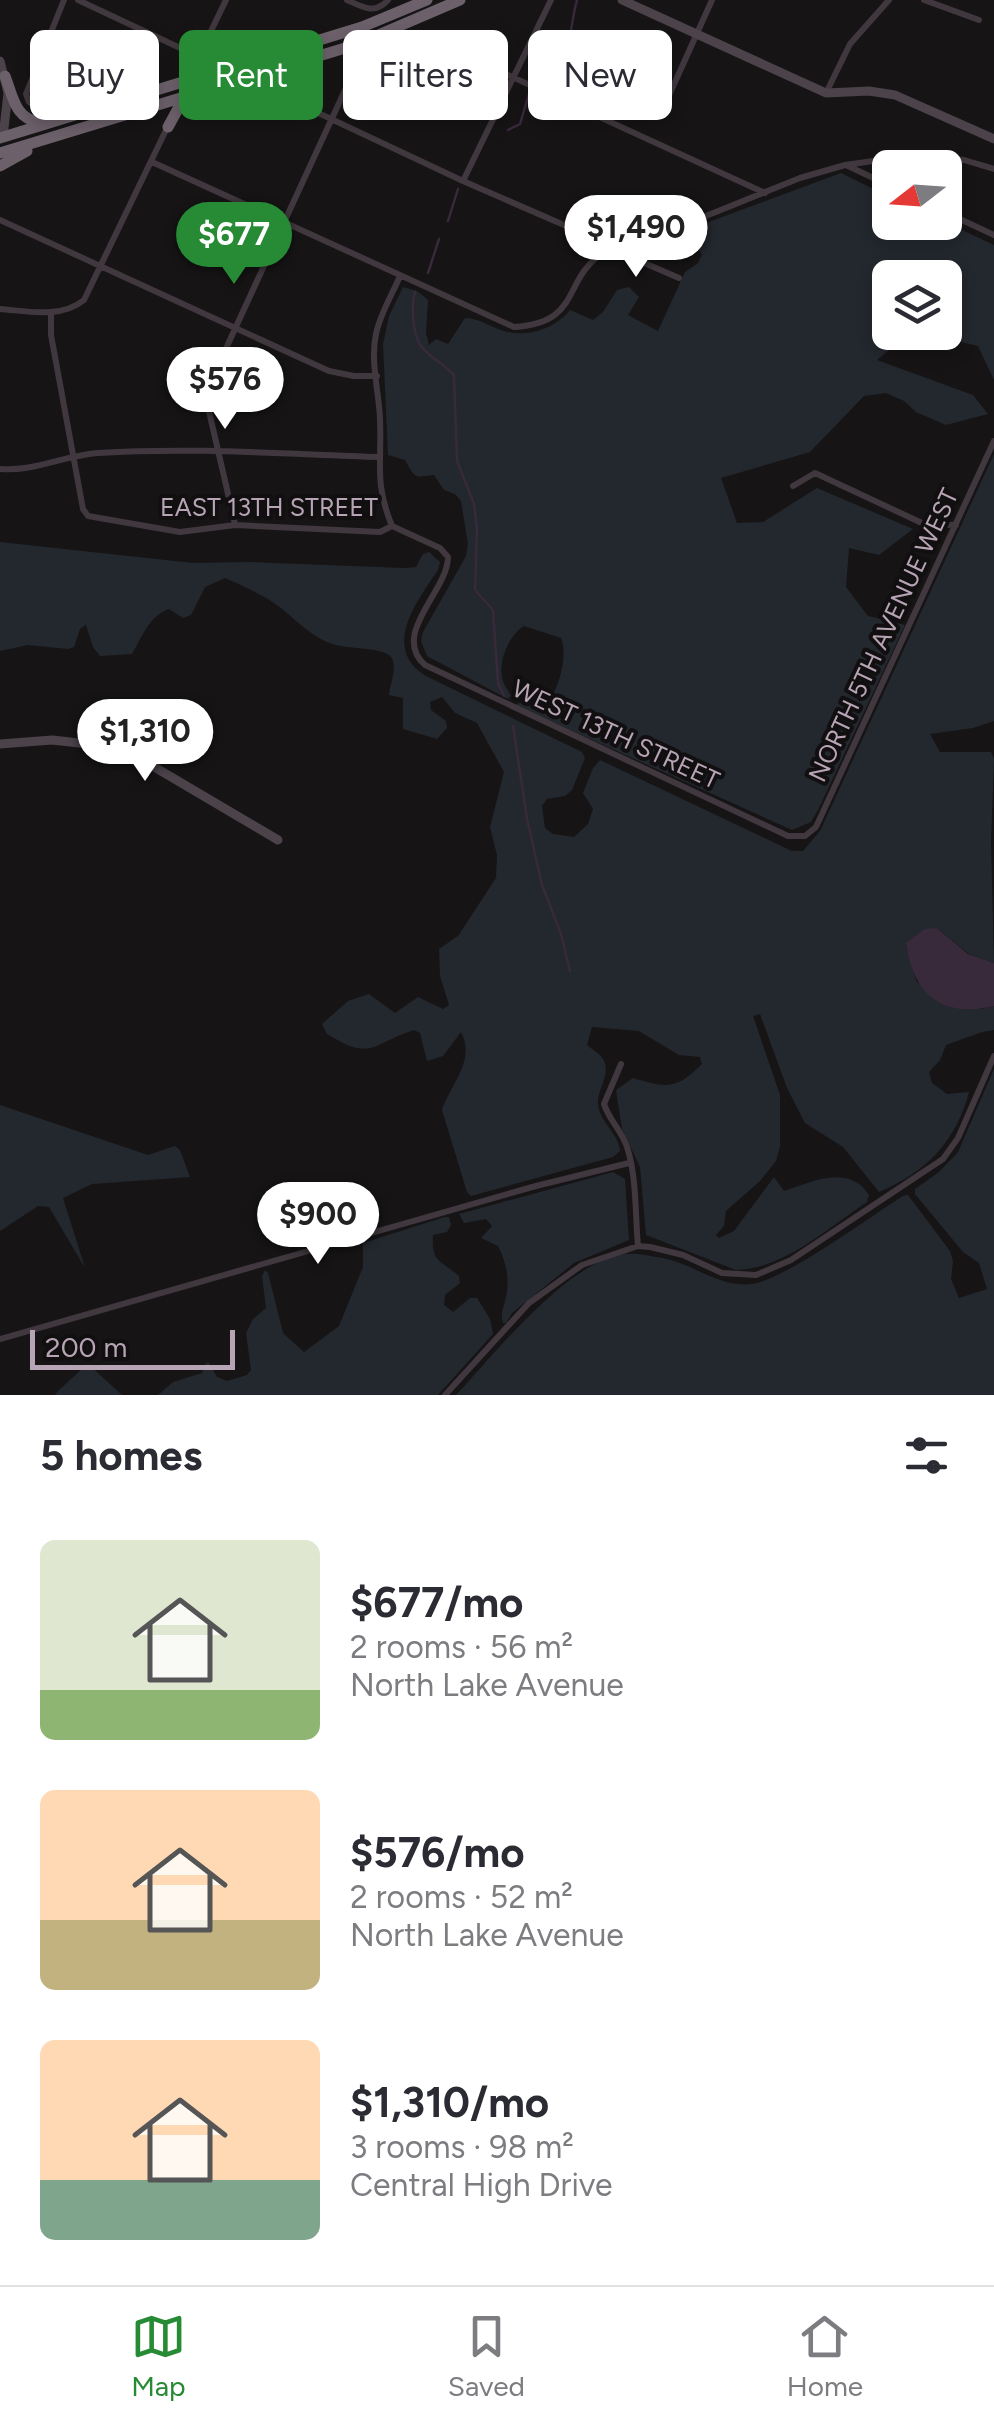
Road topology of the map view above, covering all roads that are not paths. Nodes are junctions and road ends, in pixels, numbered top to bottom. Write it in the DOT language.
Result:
graph roads {
  1 [pos="64,0"];
  2 [pos="78,0"];
  3 [pos="226,0"];
  4 [pos="347,0"];
  5 [pos="388,0"];
  6 [pos="426,0"];
  7 [pos="460,0"];
  8 [pos="550,0"];
  9 [pos="622,0"];
  10 [pos="712,0"];
  11 [pos="889,0"];
  12 [pos="924,0"];
  13 [pos="979,20"];
  14 [pos="362,27"];
  15 [pos="51,30"];
  16 [pos="211,30"];
  17 [pos="361,30"];
  18 [pos="394,30"];
  19 [pos="696,34"];
  20 [pos="323,39"];
  21 [pos="179,47"];
  22 [pos="0,62"];
  23 [pos="508,75"];
  24 [pos="5,76"];
  25 [pos="513,77"];
  26 [pos="30,79"];
  27 [pos="672,88"];
  28 [pos="826,93"];
  29 [pos="343,96"];
  30 [pos="179,98"];
  31 [pos="30,103"];
  32 [pos="179,108"];
  33 [pos="323,115"];
  34 [pos="30,120"];
  35 [pos="30,120"];
  36 [pos="57,120"];
  37 [pos="333,120"];
  38 [pos="168,127"];
  39 [pos="67,133"];
  40 [pos="1,139"];
  41 [pos="994,139"];
  42 [pos="0,153"];
  43 [pos="152,162"];
  44 [pos="845,165"];
  45 [pos="0,166"];
  46 [pos="994,169"];
  47 [pos="872,178"];
  48 [pos="464,181"];
  49 [pos="765,193"];
  50 [pos="0,220"];
  51 [pos="962,220"];
  52 [pos="283,222"];
  53 [pos="658,224"];
  54 [pos="994,236"];
  55 [pos="611,248"];
  56 [pos="103,266"];
  57 [pos="400,276"];
  58 [pos="678,278"];
  59 [pos="0,309"];
  60 [pos="51,312"];
  61 [pos="236,327"];
  62 [pos="377,376"];
  63 [pos="994,441"];
  64 [pos="218,450"];
  65 [pos="73,456"];
  66 [pos="378,458"];
  67 [pos="0,469"];
  68 [pos="793,486"];
  69 [pos="235,524"];
  70 [pos="956,525"];
  71 [pos="392,526"];
  72 [pos="0,744"];
  73 [pos="800,837"];
  74 [pos="278,840"];
  75 [pos="994,1056"];
  76 [pos="621,1064"];
  77 [pos="629,1163"];
  78 [pos="638,1246"];
  79 [pos="0,1339"];
  80 [pos="445,1395"];
  1 -- 15 [label="street"];
  2 -- 21 [label="street"];
  3 -- 16 [label="street"];
  4 -- 5 [label="street"];
  6 -- 14 [label="highway"];
  7 -- 18 [label="highway"];
  8 -- 25 [label="street"];
  9 -- 19 [label="street"];
  10 -- 19 [label="street"];
  11 -- 28 [label="street"];
  12 -- 13 [label="street"];
  14 -- 17 [label="highway"];
  14 -- 20 [label="highway"];
  19 -- 27 [label="street"];
  19 -- 28 [label="street"];
  22 -- 24 [label="street"];
  23 -- 25 [label="street"];
  24 -- 35 [label="highway"];
  24 -- 40 [label="street"];
  25 -- 48 [label="street"];
  25 -- 49 [label="street"];
  26 -- 31 [label="street"];
  28 -- 41 [label="street"];
  29 -- 37 [label="street"];
  30 -- 39 [label="highway"];
  32 -- 38 [label="highway"];
  33 -- 37 [label="street"];
  34 -- 36 [label="highway"];
  36 -- 40 [label="highway"];
  37 -- 48 [label="street"];
  37 -- 52 [label="street"];
  38 -- 43 [label="street"];
  39 -- 42 [label="highway"];
  39 -- 45 [label="highway"];
  43 -- 52 [label="street"];
  43 -- 56 [label="street"];
  44 -- 46 [label="street"];
  44 -- 47 [label="street"];
  44 -- 49 [label="street"];
  48 -- 53 [label="street"];
  49 -- 53 [label="street"];
  50 -- 56 [label="street"];
  51 -- 54 [label="street"];
  52 -- 57 [label="street"];
  52 -- 61 [label="street"];
  53 -- 55 [label="street"];
  55 -- 57 [label="street"];
  55 -- 58 [label="street"];
  56 -- 60 [label="street"];
  56 -- 61 [label="street"];
  57 -- 62 [label="street"];
  59 -- 60 [label="street"];
  60 -- 65 [label="street"];
  61 -- 62 [label="street"];
  61 -- 64 [label="street"];
  62 -- 66 [label="street"];
  63 -- 70 [label="street, NORTH 5TH AVENUE WEST"];
  64 -- 65 [label="street"];
  64 -- 66 [label="street"];
  64 -- 69 [label="street"];
  65 -- 67 [label="street"];
  65 -- 69 [label="street, EAST 13TH STREET"];
  66 -- 71 [label="street"];
  68 -- 70 [label="street"];
  69 -- 71 [label="street, EAST 13TH STREET"];
  70 -- 73 [label="street, NORTH 5TH AVENUE WEST"];
  71 -- 73 [label="street, WEST 13TH STREET"];
  72 -- 74 [label="street"];
  75 -- 78 [label="street"];
  76 -- 77 [label="street"];
  77 -- 78 [label="street"];
  77 -- 79 [label="street"];
  78 -- 80 [label="street"];
}
